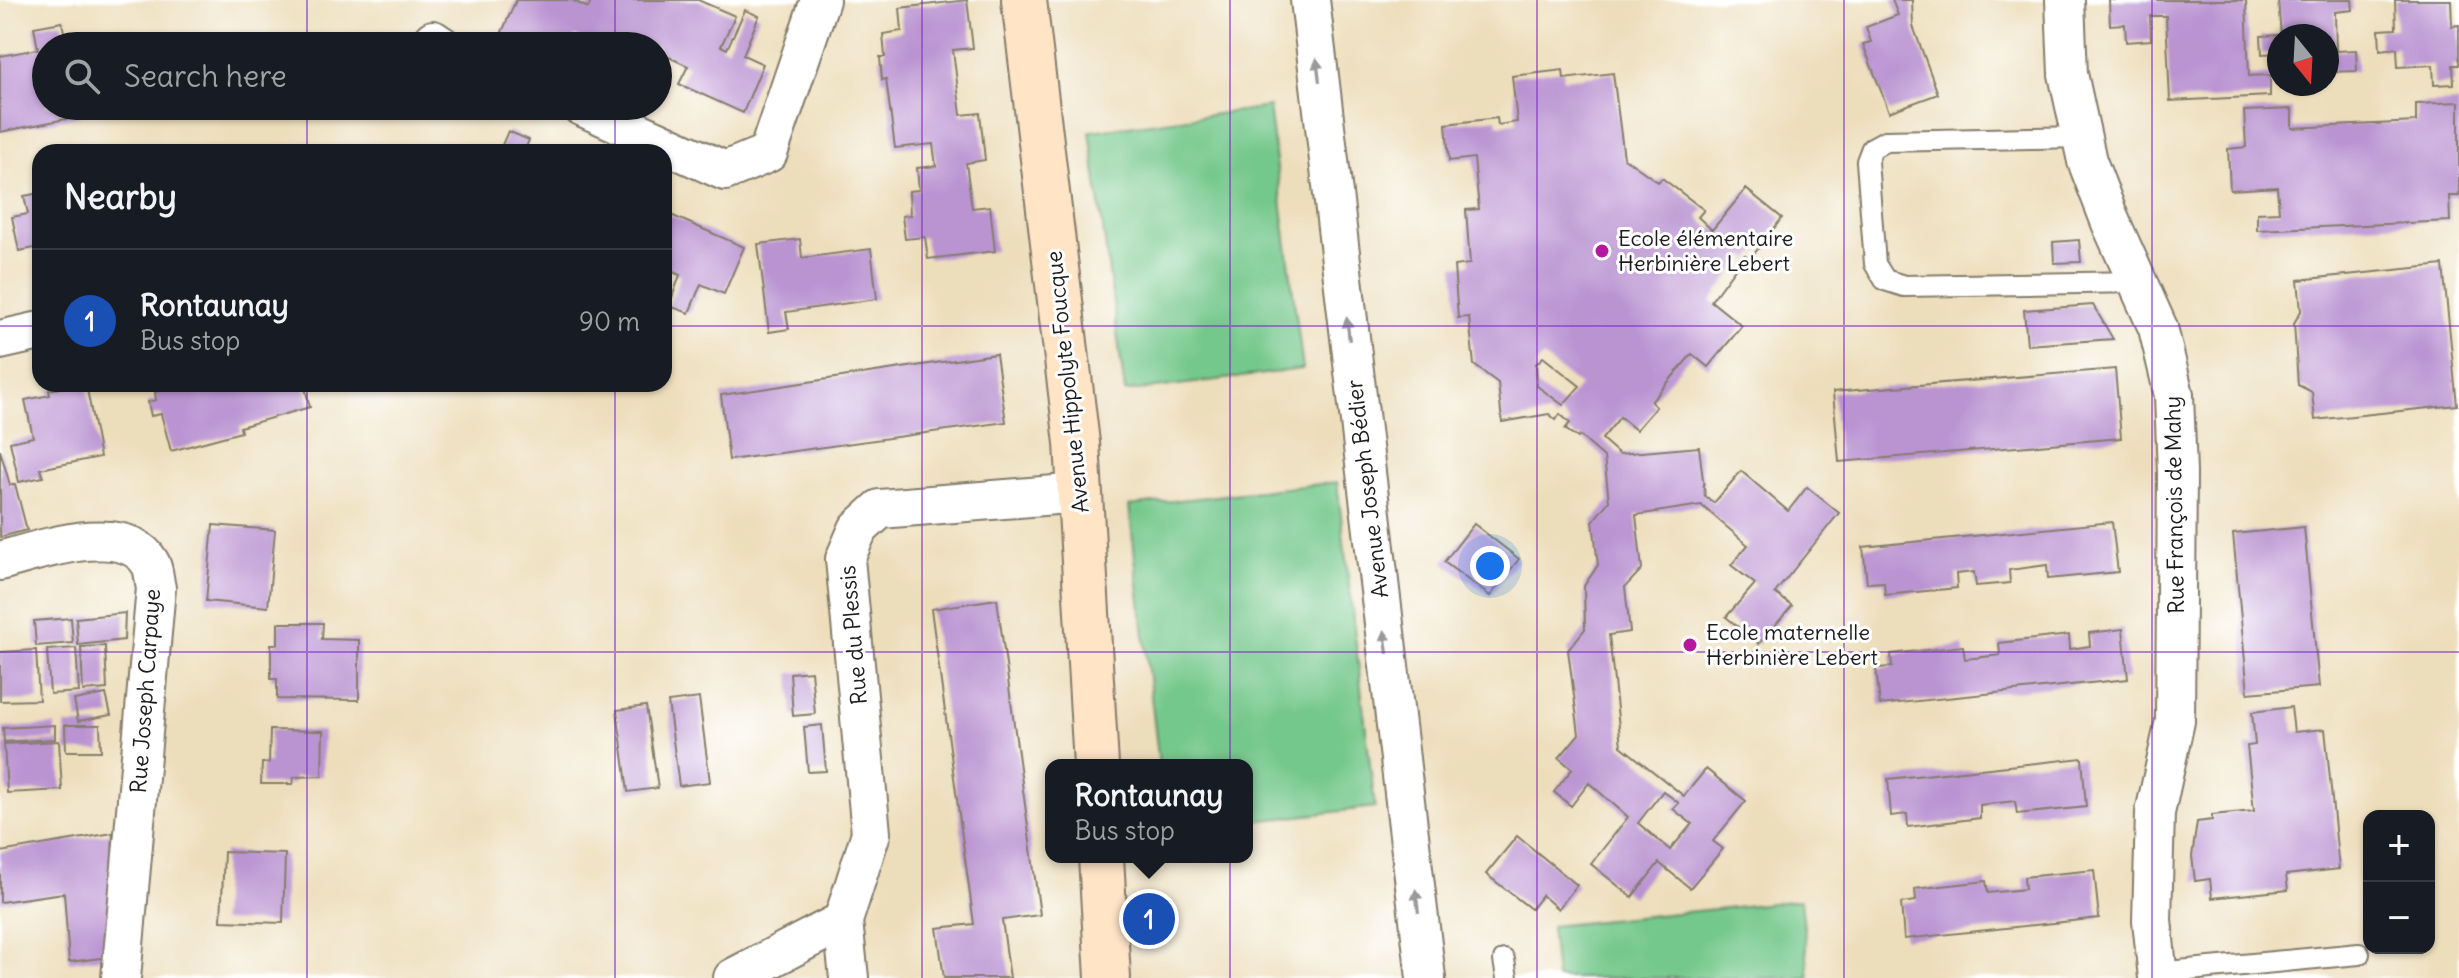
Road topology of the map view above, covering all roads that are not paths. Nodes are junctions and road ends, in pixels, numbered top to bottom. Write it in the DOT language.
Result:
graph roads {
  1 [pos="820,0"];
  2 [pos="1024,0"];
  3 [pos="1310,0"];
  4 [pos="2065,0"];
  5 [pos="612,120"];
  6 [pos="2082,137"];
  7 [pos="665,144"];
  8 [pos="672,147"];
  9 [pos="2138,282"];
  10 [pos="32,333"];
  11 [pos="0,340"];
  12 [pos="1080,493"];
  13 [pos="0,561"];
  14 [pos="1096,759"];
  15 [pos="1101,863"];
  16 [pos="843,921"];
  17 [pos="2359,954"];
  18 [pos="2157,976"];
  19 [pos="121,978"];
  20 [pos="733,978"];
  21 [pos="849,978"];
  22 [pos="1108,978"];
  23 [pos="1426,978"];
  1 -- 8 [label="street"];
  2 -- 12 [label="street, Avenue Hippolyte Foucque"];
  23 -- 3 [label="street, Avenue Joseph Bédier, one-way"];
  4 -- 6 [label="street, Rue François de Mahy"];
  5 -- 7 [label="street"];
  6 -- 9 [label="street, Rue François de Mahy"];
  6 -- 9 [label="lane"];
  9 -- 18 [label="street, Rue François de Mahy"];
  10 -- 11 [label="street"];
  12 -- 14 [label="street, Avenue Hippolyte Foucque"];
  12 -- 16 [label="street, Rue du Plessis"];
  13 -- 19 [label="street, Rue Joseph Carpaye"];
  15 -- 22 [label="street"];
  16 -- 20 [label="street"];
  16 -- 21 [label="street, Rue du Plessis"];
  17 -- 18 [label="lane"];
}
